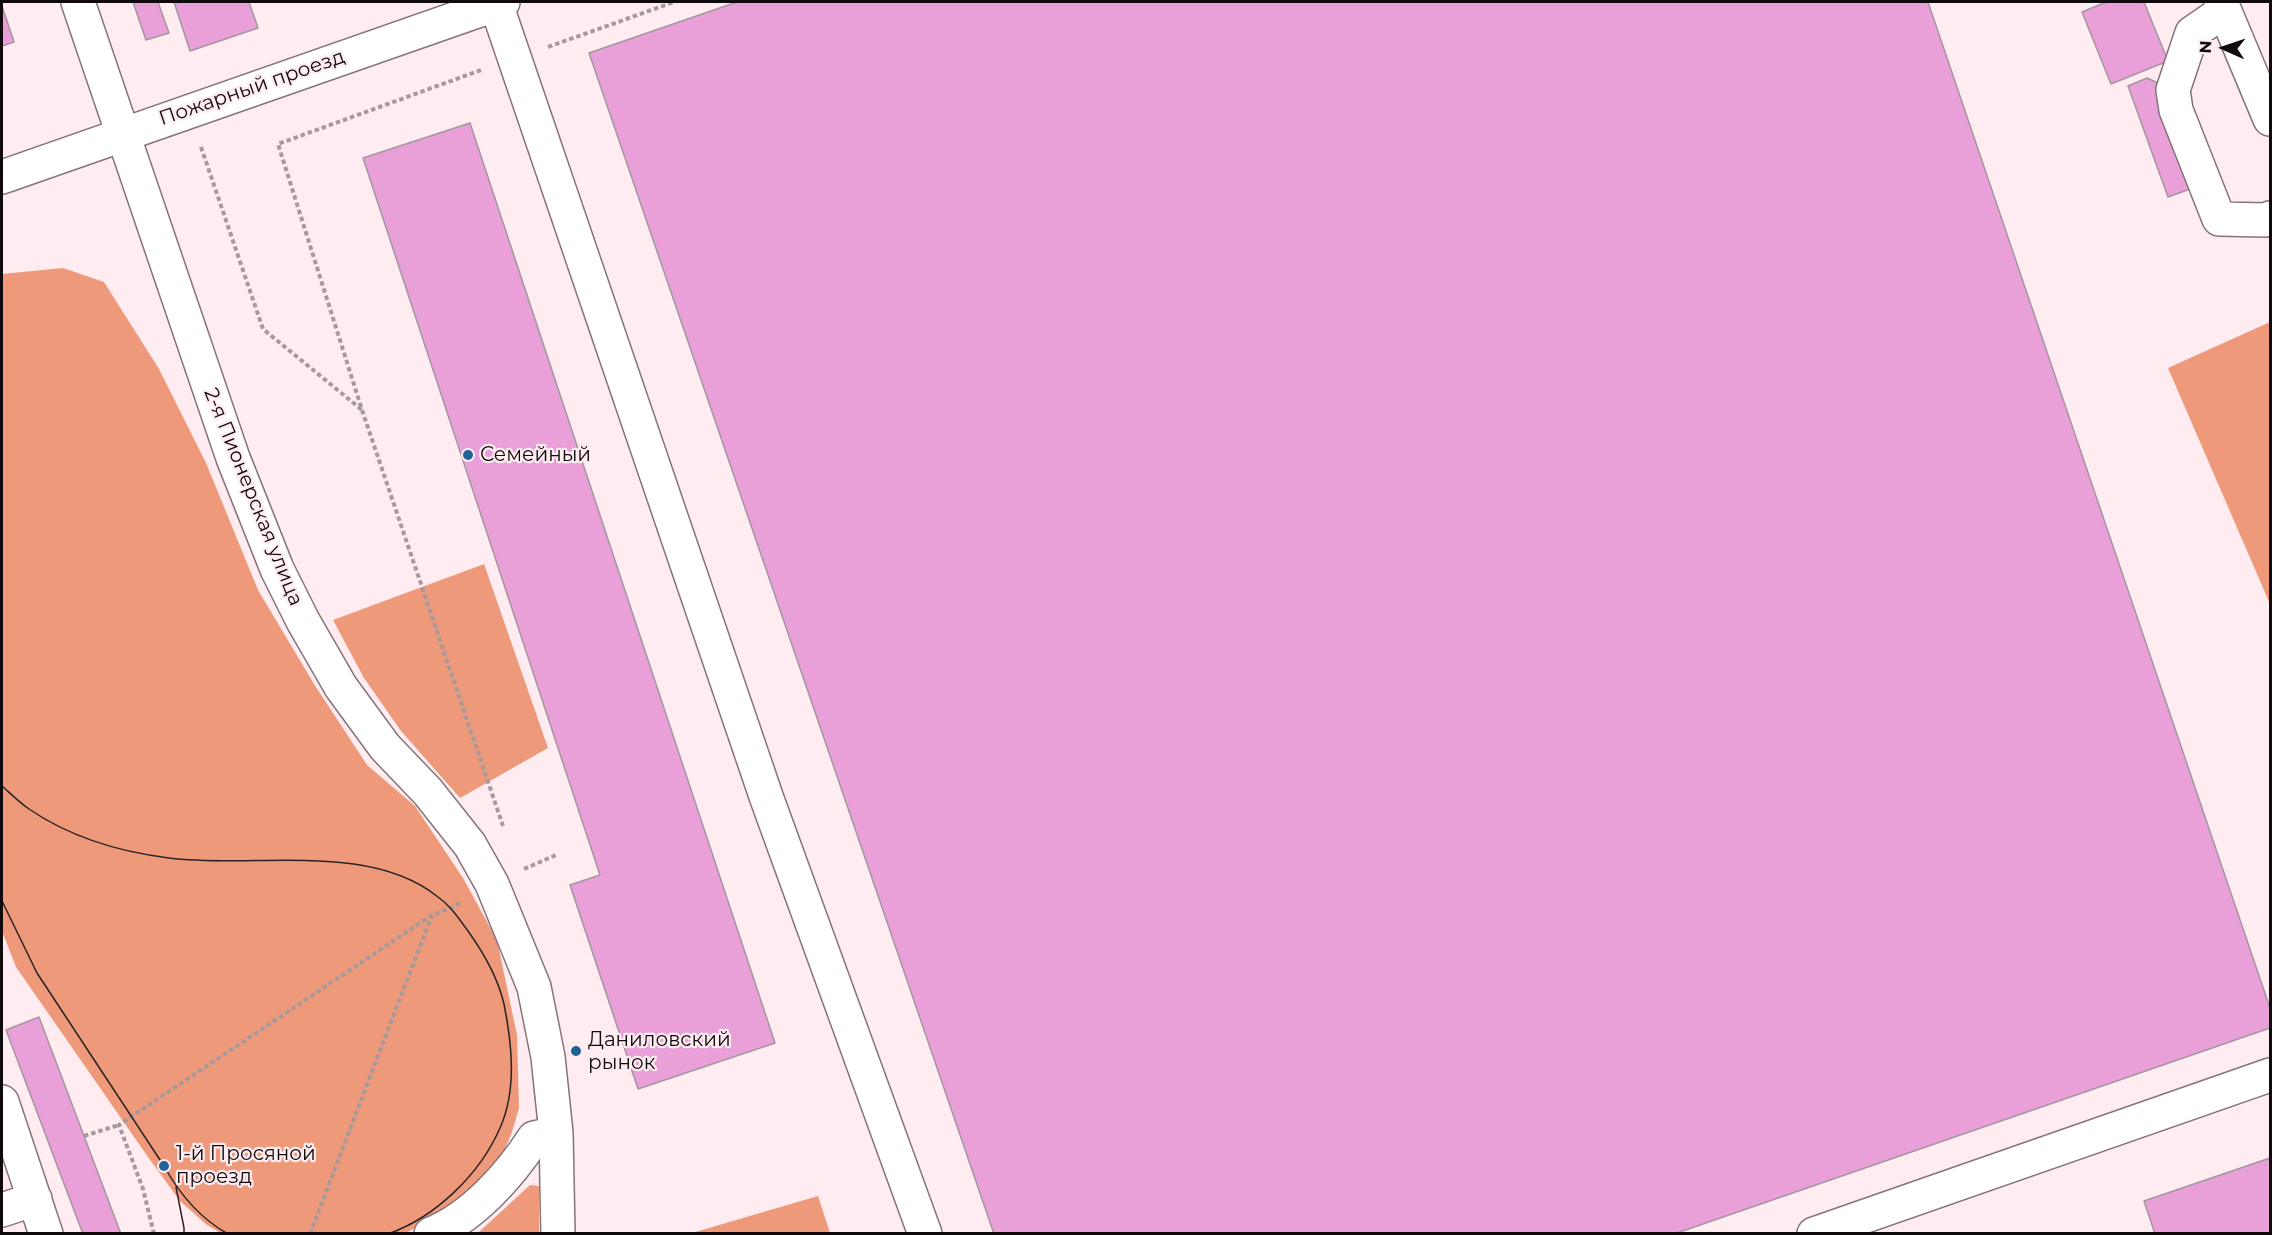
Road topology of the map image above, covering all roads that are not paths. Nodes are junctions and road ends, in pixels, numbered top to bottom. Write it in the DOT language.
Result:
graph roads {
  1 [pos="78,2"];
  2 [pos="499,3"];
  3 [pos="2223,6"];
  4 [pos="2271,119"];
  5 [pos="122,134"];
  6 [pos="2,177"];
  7 [pos="2271,218"];
  8 [pos="2271,1075"];
  9 [pos="2,1102"];
  10 [pos="556,1133"];
  11 [pos="34,1199"];
  12 [pos="2,1210"];
  13 [pos="46,1233"];
  14 [pos="431,1233"];
  15 [pos="558,1233"];
  16 [pos="925,1233"];
  17 [pos="1814,1233"];
  1 -- 5 [label="street, 2-я Пионерская улица"];
  2 -- 5 [label="street, Пожарный проезд"];
  2 -- 16 [label="street"];
  3 -- 4 [label="street"];
  3 -- 7 [label="street"];
  5 -- 6 [label="street, Пожарный проезд"];
  5 -- 10 [label="street, 2-я Пионерская улица"];
  8 -- 17 [label="street"];
  9 -- 11 [label="street"];
  10 -- 14 [label="street"];
  10 -- 15 [label="street, 2-я Пионерская улица"];
  11 -- 12 [label="street"];
  11 -- 13 [label="street"];
}
